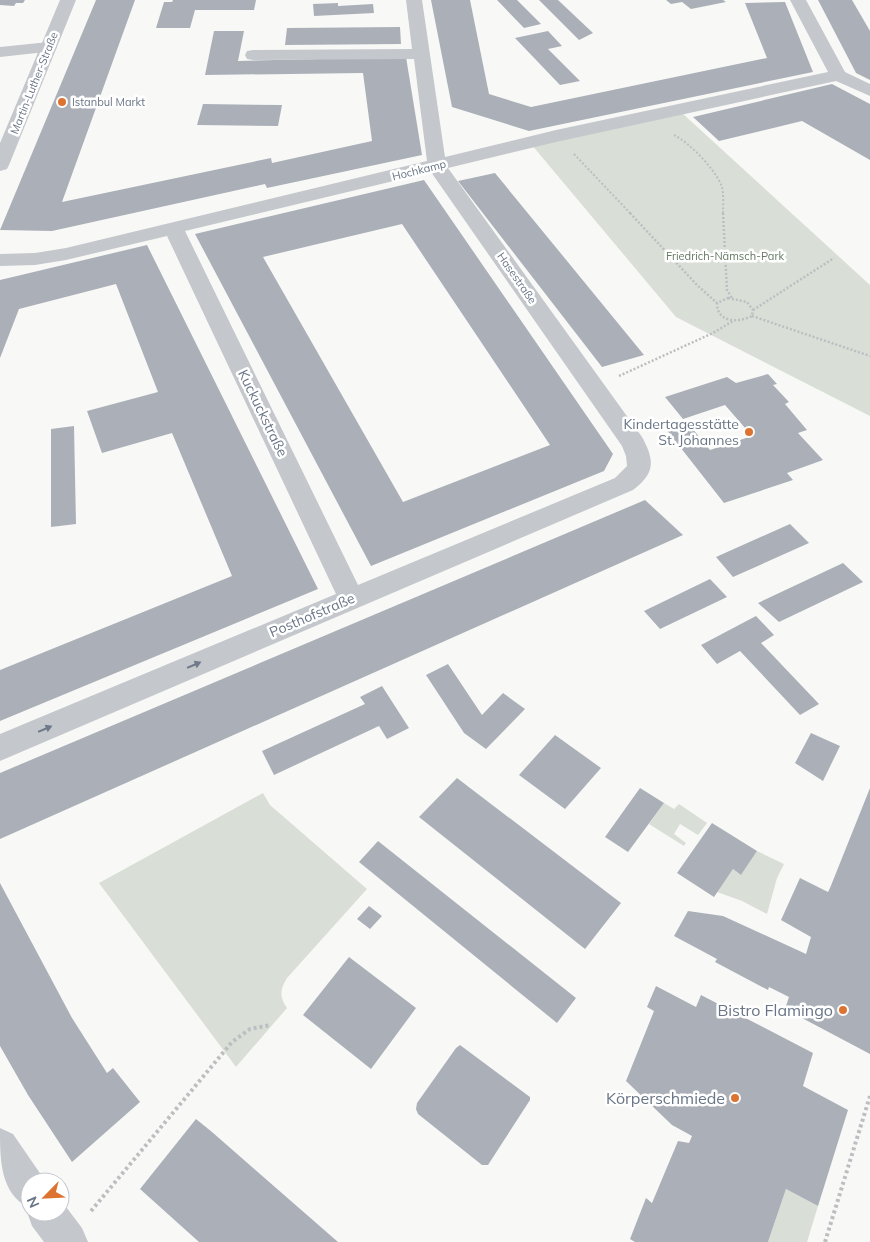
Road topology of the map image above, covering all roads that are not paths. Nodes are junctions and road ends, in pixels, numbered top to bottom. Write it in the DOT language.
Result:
graph roads {
  1 [pos="68,0"];
  2 [pos="414,0"];
  3 [pos="798,0"];
  4 [pos="49,47"];
  5 [pos="0,52"];
  6 [pos="421,54"];
  7 [pos="253,55"];
  8 [pos="838,75"];
  9 [pos="870,92"];
  10 [pos="0,165"];
  11 [pos="437,166"];
  12 [pos="174,229"];
  13 [pos="0,260"];
  14 [pos="624,484"];
  15 [pos="351,598"];
  16 [pos="0,748"];
  17 [pos="0,1147"];
  18 [pos="20,1176"];
  1 -- 4 [label="street, Martin-Luther-Straße"];
  2 -- 6 [label="street, Hasestraße"];
  3 -- 8 [label="street"];
  4 -- 5 [label="street"];
  4 -- 10 [label="street, Martin-Luther-Straße"];
  6 -- 7 [label="street"];
  6 -- 11 [label="street, Hasestraße"];
  8 -- 9 [label="street"];
  8 -- 11 [label="street, Hochkamp"];
  11 -- 12 [label="street, Hochkamp"];
  11 -- 14 [label="street, Hasestraße"];
  12 -- 13 [label="street, Hochkamp"];
  12 -- 15 [label="street, Kuckuckstraße"];
  14 -- 15 [label="street, Posthofstraße"];
  16 -- 15 [label="street, Posthofstraße, one-way"];
  17 -- 18 [label="street"];
}
